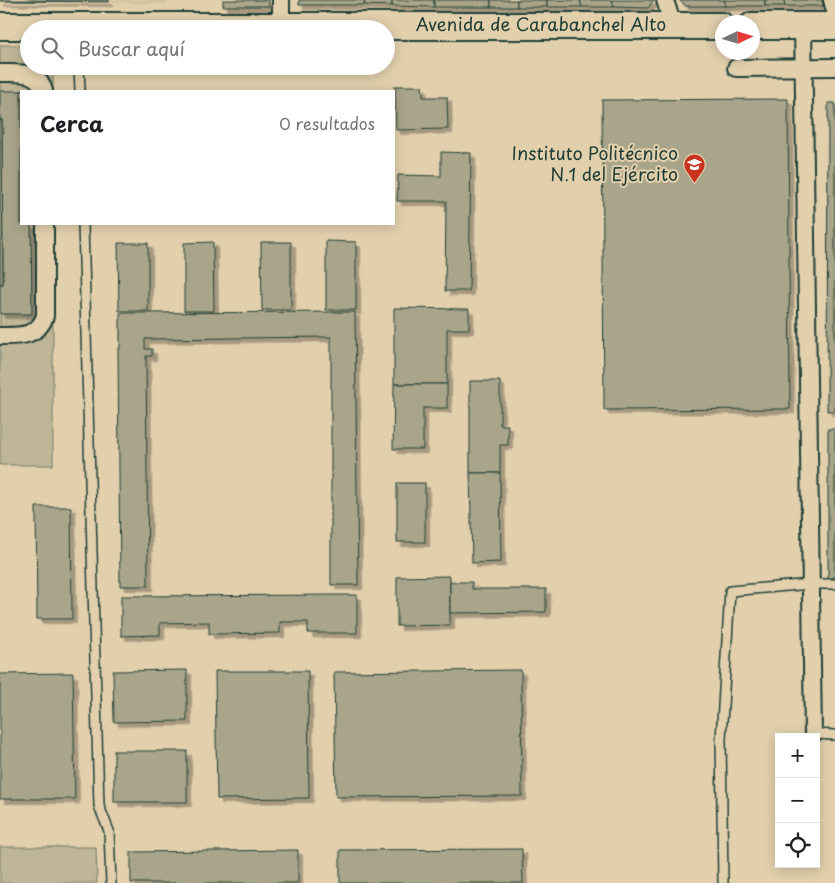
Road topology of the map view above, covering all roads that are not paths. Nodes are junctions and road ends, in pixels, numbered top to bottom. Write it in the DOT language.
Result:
graph roads {
  1 [pos="665,0"];
  2 [pos="832,0"];
  3 [pos="835,11"];
  4 [pos="281,13"];
  5 [pos="186,20"];
  6 [pos="0,26"];
  7 [pos="673,26"];
  8 [pos="715,26"];
  9 [pos="760,26"];
  10 [pos="803,26"];
  11 [pos="835,26"];
  12 [pos="20,27"];
  13 [pos="835,67"];
  14 [pos="736,68"];
  15 [pos="803,69"];
  16 [pos="0,73"];
  17 [pos="20,73"];
  18 [pos="31,75"];
  19 [pos="79,75"];
  20 [pos="44,90"];
  21 [pos="80,90"];
  22 [pos="46,225"];
  23 [pos="83,225"];
  24 [pos="0,336"];
  25 [pos="811,584"];
  26 [pos="835,584"];
  27 [pos="813,733"];
  28 [pos="820,734"];
  29 [pos="835,735"];
  30 [pos="111,883"];
  31 [pos="723,883"];
  1 -- 7 [label="street"];
  2 -- 3 [label="street"];
  4 -- 5 [label="main road, Avenida de Carabanchel Alto"];
  4 -- 7 [label="main road, Avenida de Carabanchel Alto"];
  6 -- 12 [label="main road, Avenida de Carabanchel Alto"];
  7 -- 8 [label="main road, Avenida de Carabanchel Alto"];
  9 -- 10 [label="main road"];
  10 -- 11 [label="main road"];
  10 -- 15 [label="street"];
  13 -- 15 [label="street"];
  14 -- 15 [label="street"];
  15 -- 25 [label="street"];
  16 -- 17 [label="street"];
  18 -- 20 [label="street"];
  19 -- 21 [label="lane"];
  22 -- 24 [label="street"];
  23 -- 30 [label="lane"];
  25 -- 26 [label="lane"];
  25 -- 27 [label="street"];
  25 -- 31 [label="lane"];
  28 -- 29 [label="lane"];
}
